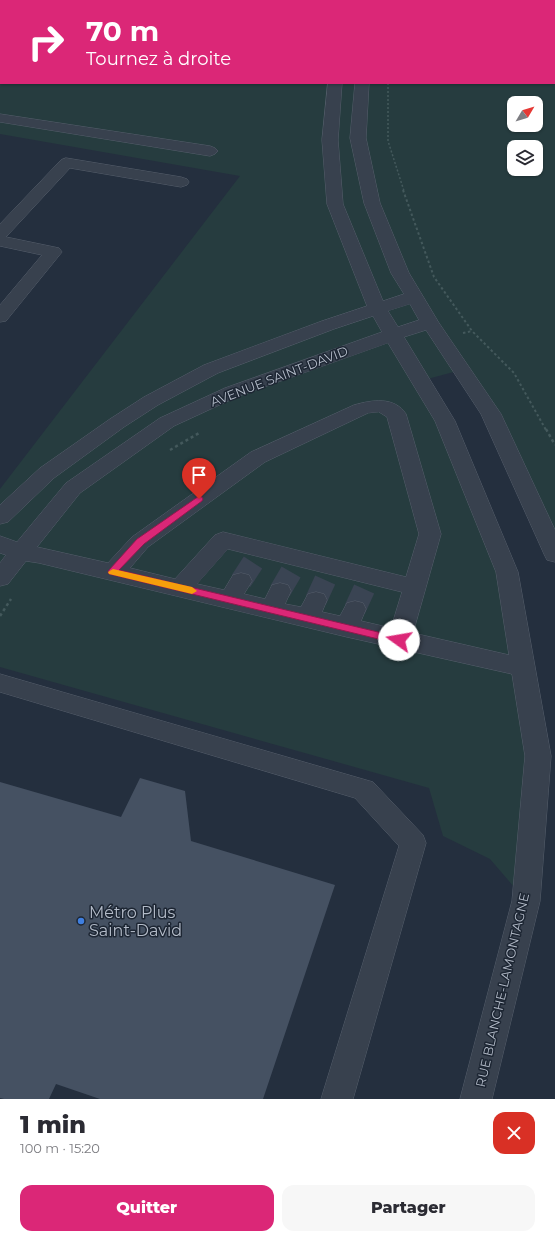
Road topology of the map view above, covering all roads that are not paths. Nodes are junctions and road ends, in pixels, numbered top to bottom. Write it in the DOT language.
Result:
graph roads {
  1 [pos="335,84"];
  2 [pos="362,84"];
  3 [pos="0,118"];
  4 [pos="210,151"];
  5 [pos="181,182"];
  6 [pos="0,234"];
  7 [pos="0,241"];
  8 [pos="414,297"];
  9 [pos="377,308"];
  10 [pos="0,317"];
  11 [pos="435,331"];
  12 [pos="392,335"];
  13 [pos="0,517"];
  14 [pos="0,544"];
  15 [pos="22,553"];
  16 [pos="555,554"];
  17 [pos="112,572"];
  18 [pos="0,578"];
  19 [pos="414,587"];
  20 [pos="180,588"];
  21 [pos="399,640"];
  22 [pos="524,668"];
  23 [pos="0,683"];
  24 [pos="336,1099"];
  25 [pos="476,1099"];
  1 -- 9 [label="street, RUE BLANCHE-LAMONTAGNE"];
  2 -- 8 [label="street"];
  3 -- 4 [label="street"];
  5 -- 6 [label="street"];
  7 -- 10 [label="street"];
  8 -- 9 [label="street"];
  8 -- 11 [label="street"];
  9 -- 12 [label="street, RUE BLANCHE-LAMONTAGNE"];
  9 -- 13 [label="street"];
  11 -- 12 [label="street, AVENUE SAINT-DAVID"];
  11 -- 16 [label="street"];
  12 -- 15 [label="street, AVENUE SAINT-DAVID"];
  12 -- 22 [label="street, RUE BLANCHE-LAMONTAGNE"];
  14 -- 15 [label="street"];
  15 -- 17 [label="street"];
  15 -- 18 [label="street, AVENUE SAINT-DAVID"];
  17 -- 19 [label="street"];
  17 -- 20 [label="street"];
  19 -- 20 [label="street"];
  19 -- 21 [label="street"];
  20 -- 21 [label="street"];
  21 -- 22 [label="street"];
  22 -- 25 [label="street, RUE BLANCHE-LAMONTAGNE"];
  23 -- 24 [label="street"];
}
